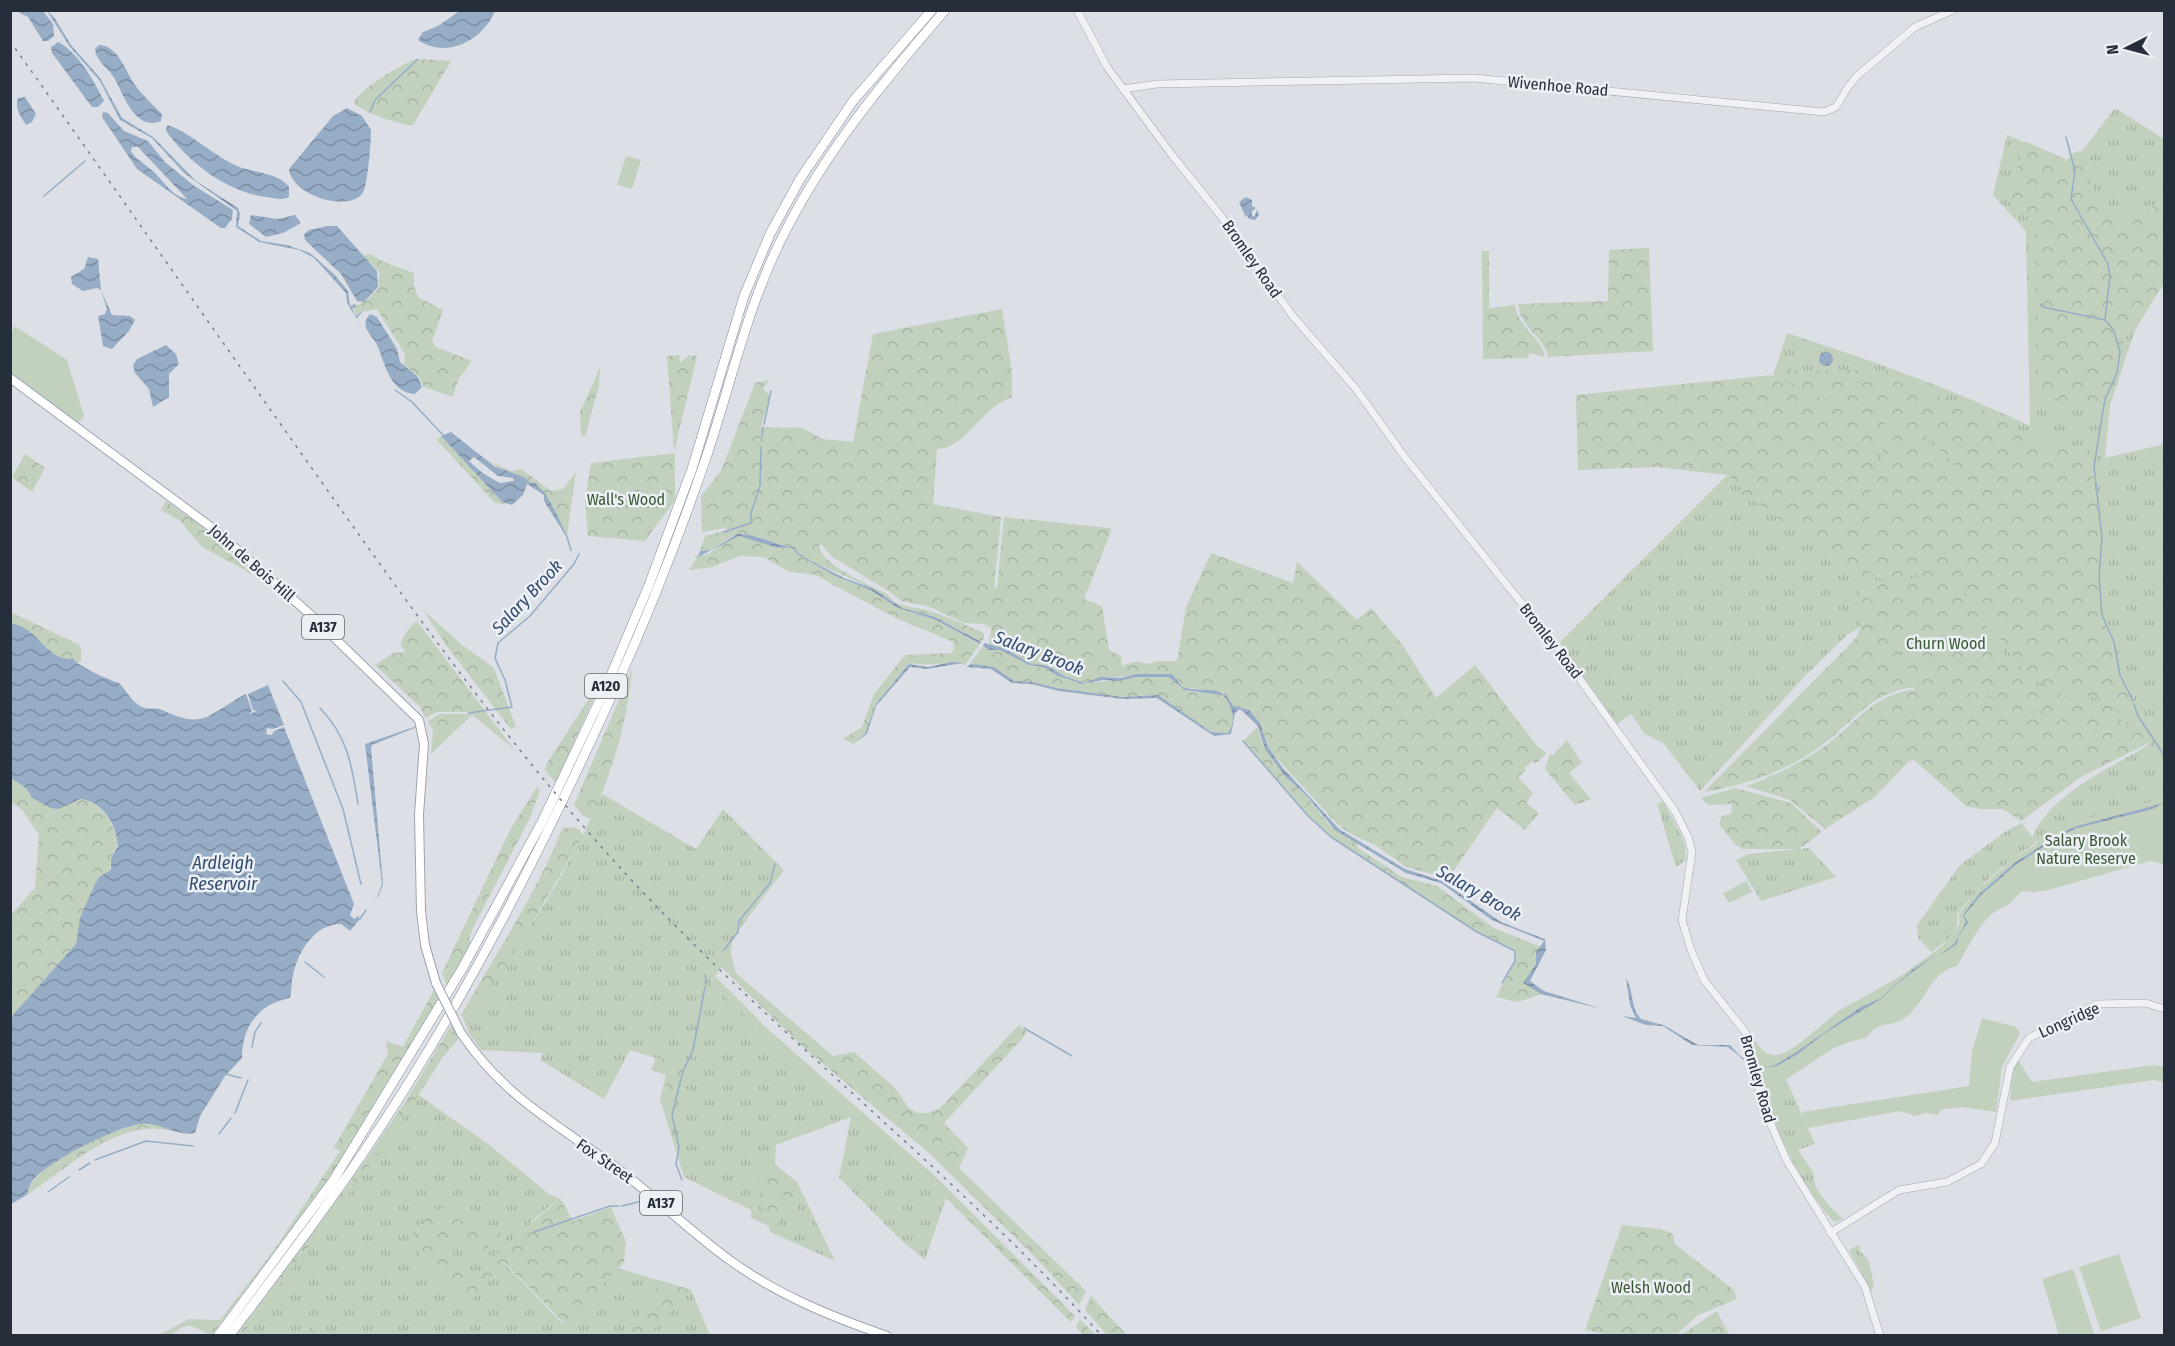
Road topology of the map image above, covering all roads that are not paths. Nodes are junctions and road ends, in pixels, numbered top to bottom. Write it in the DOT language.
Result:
graph roads {
  1 [pos="932,10"];
  2 [pos="945,10"];
  3 [pos="1077,10"];
  4 [pos="1953,10"];
  5 [pos="1123,89"];
  6 [pos="10,378"];
  7 [pos="446,1006"];
  8 [pos="2164,1009"];
  9 [pos="1830,1233"];
  10 [pos="218,1335"];
  11 [pos="229,1335"];
  12 [pos="887,1335"];
  13 [pos="1880,1335"];
  1 -- 10 [label="highway, A120"];
  2 -- 11 [label="highway, A120"];
  3 -- 5 [label="street, Bromley Road"];
  4 -- 5 [label="street, Wivenhoe Road"];
  5 -- 9 [label="street, Bromley Road"];
  6 -- 7 [label="main road, John de Bois Hill / A137, bridge"];
  7 -- 12 [label="main road, Fox Street / A137, bridge"];
  8 -- 9 [label="street, Longridge"];
  9 -- 13 [label="street, Bromley Road"];
}
